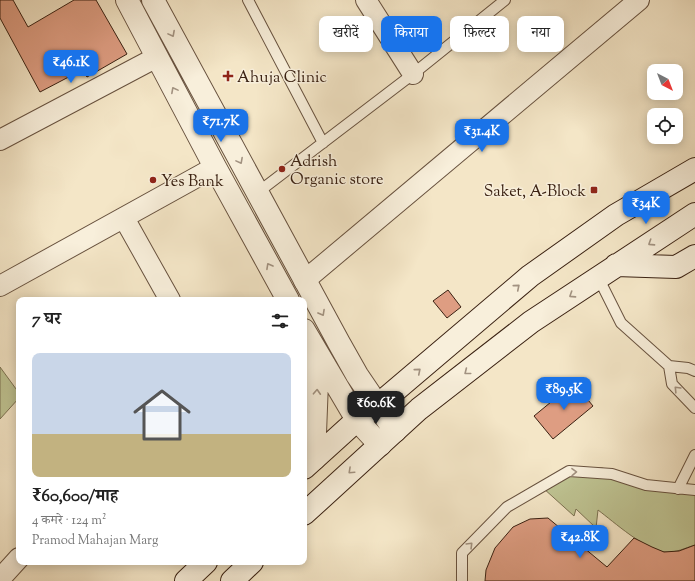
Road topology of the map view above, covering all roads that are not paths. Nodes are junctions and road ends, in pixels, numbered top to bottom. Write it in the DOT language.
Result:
graph roads {
  1 [pos="127,0"];
  2 [pos="154,0"];
  3 [pos="248,0"];
  4 [pos="366,0"];
  5 [pos="505,0"];
  6 [pos="638,0"];
  7 [pos="157,57"];
  8 [pos="413,74"];
  9 [pos="0,140"];
  10 [pos="323,143"];
  11 [pos="215,167"];
  12 [pos="695,169"];
  13 [pos="257,193"];
  14 [pos="695,214"];
  15 [pos="124,218"];
  16 [pos="695,256"];
  17 [pos="616,265"];
  18 [pos="598,277"];
  19 [pos="304,282"];
  20 [pos="0,286"];
  21 [pos="168,297"];
  22 [pos="286,297"];
  23 [pos="307,336"];
  24 [pos="318,356"];
  25 [pos="669,366"];
  26 [pos="695,371"];
  27 [pos="378,405"];
  28 [pos="695,408"];
  29 [pos="357,420"];
  30 [pos="387,438"];
  31 [pos="695,455"];
  32 [pos="309,463"];
  33 [pos="678,489"];
  34 [pos="695,490"];
  35 [pos="307,511"];
  36 [pos="16,561"];
  37 [pos="203,565"];
  38 [pos="249,565"];
  39 [pos="0,579"];
  40 [pos="186,581"];
  41 [pos="232,581"];
  42 [pos="462,581"];
  1 -- 7 [label="main road"];
  2 -- 13 [label="main road, one-way"];
  3 -- 10 [label="lane"];
  4 -- 8 [label="street"];
  5 -- 8 [label="lane"];
  6 -- 19 [label="street"];
  7 -- 9 [label="street"];
  11 -- 7 [label="main road, one-way"];
  8 -- 10 [label="lane"];
  10 -- 13 [label="lane"];
  11 -- 15 [label="street"];
  22 -- 11 [label="main road, one-way"];
  27 -- 12 [label="main road, one-way"];
  13 -- 19 [label="main road"];
  14 -- 17 [label="main road, one-way"];
  15 -- 20 [label="street"];
  15 -- 21 [label="street"];
  16 -- 17 [label="main road"];
  17 -- 18 [label="main road"];
  18 -- 25 [label="lane"];
  18 -- 30 [label="main road, one-way"];
  19 -- 27 [label="main road, one-way"];
  23 -- 24 [label="main road"];
  24 -- 29 [label="main road"];
  32 -- 24 [label="main road, one-way"];
  25 -- 26 [label="lane"];
  28 -- 25 [label="lane, one-way"];
  27 -- 29 [label="main road"];
  27 -- 30 [label="main road"];
  29 -- 30 [label="main road"];
  29 -- 32 [label="main road"];
  30 -- 35 [label="main road, one-way"];
  31 -- 33 [label="lane"];
  33 -- 34 [label="lane"];
  42 -- 33 [label="lane, one-way"];
  36 -- 39 [label="street"];
  37 -- 40 [label="main road"];
  38 -- 41 [label="main road"];
}
